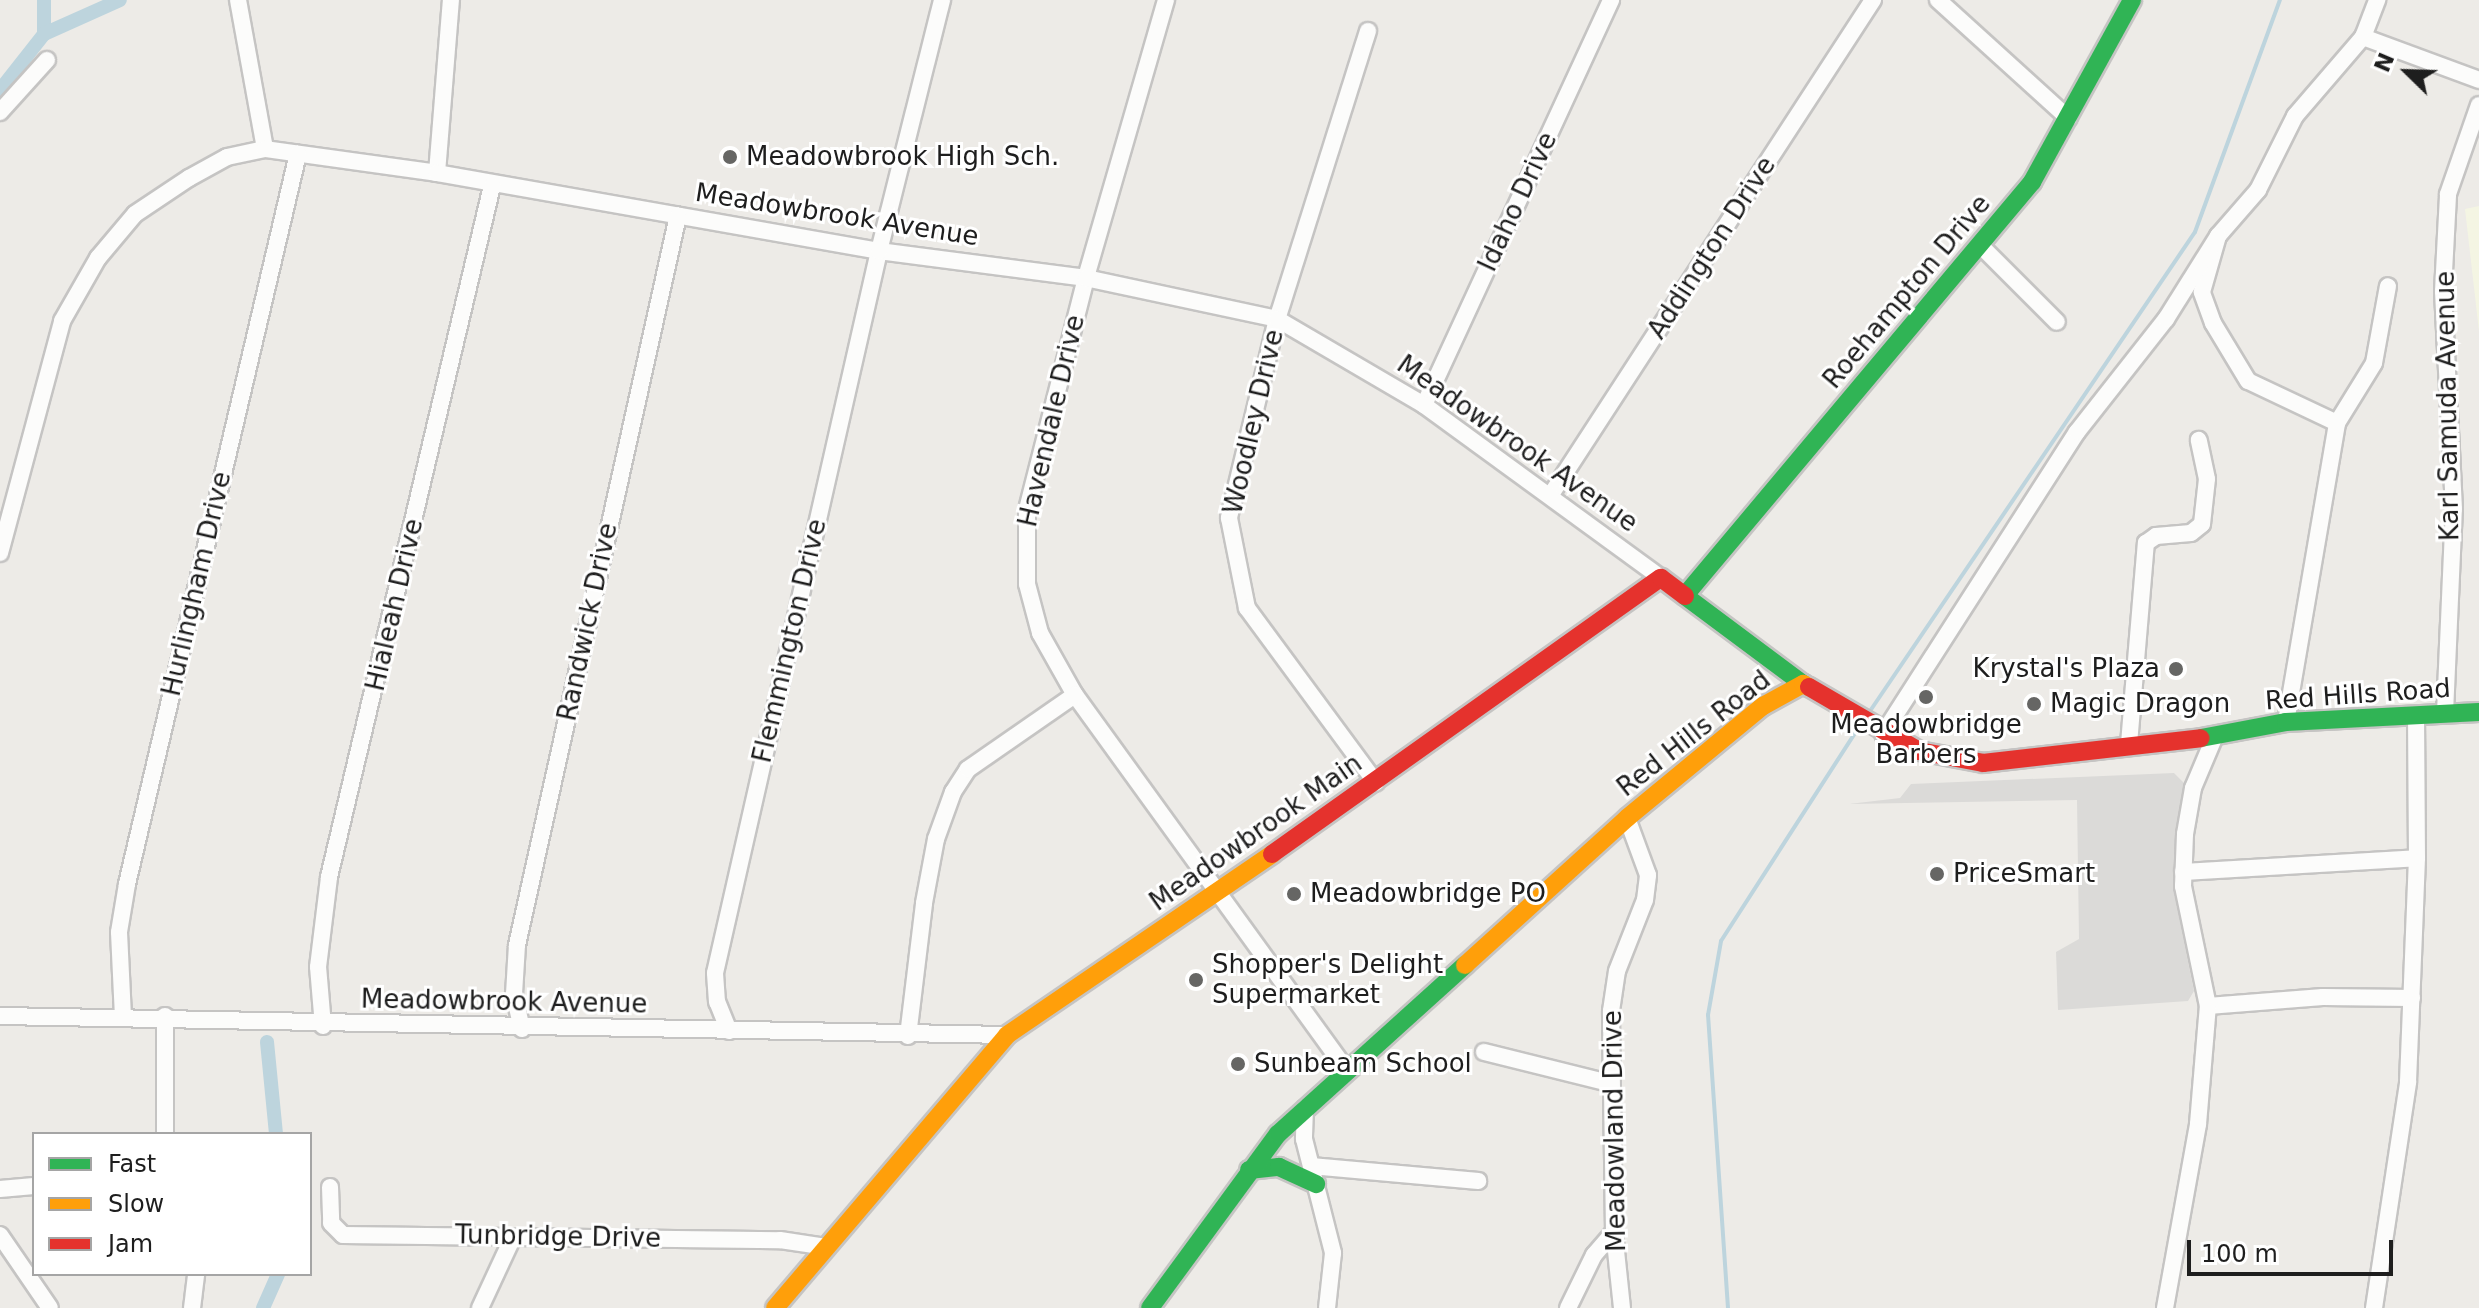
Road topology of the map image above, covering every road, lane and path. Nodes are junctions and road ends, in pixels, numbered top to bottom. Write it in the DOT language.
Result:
graph roads {
  1 [pos="238,0"];
  2 [pos="451,0"];
  3 [pos="942,0"];
  4 [pos="1166,0"];
  5 [pos="1611,0"];
  6 [pos="1873,0"];
  7 [pos="1938,0"];
  8 [pos="2132,0"];
  9 [pos="2377,0"];
  10 [pos="1368,31"];
  11 [pos="2363,37"];
  12 [pos="47,60"];
  13 [pos="2479,80"];
  14 [pos="2479,105"];
  15 [pos="0,112"];
  16 [pos="2068,118"];
  17 [pos="265,149"];
  18 [pos="298,154"];
  19 [pos="437,173"];
  20 [pos="492,186"];
  21 [pos="678,216"];
  22 [pos="2218,236"];
  23 [pos="1981,246"];
  24 [pos="879,251"];
  25 [pos="1086,278"];
  26 [pos="2388,286"];
  27 [pos="1277,319"];
  28 [pos="2057,322"];
  29 [pos="1424,405"];
  30 [pos="2337,423"];
  31 [pos="2199,440"];
  32 [pos="1550,496"];
  33 [pos="0,553"];
  34 [pos="1661,578"];
  35 [pos="1687,593"];
  36 [pos="1803,684"];
  37 [pos="1075,695"];
  38 [pos="2479,712"];
  39 [pos="2445,713"];
  40 [pos="2416,715"];
  41 [pos="2286,722"];
  42 [pos="1882,733"];
  43 [pos="2215,736"];
  44 [pos="2129,744"];
  45 [pos="1376,783"];
  46 [pos="1627,818"];
  47 [pos="2417,858"];
  48 [pos="2183,872"];
  49 [pos="1217,893"];
  50 [pos="2412,998"];
  51 [pos="2208,1006"];
  52 [pos="0,1016"];
  53 [pos="165,1016"];
  54 [pos="123,1017"];
  55 [pos="323,1026"];
  56 [pos="522,1029"];
  57 [pos="729,1031"];
  58 [pos="1007,1035"];
  59 [pos="908,1036"];
  60 [pos="1484,1052"];
  61 [pos="1346,1070"];
  62 [pos="1609,1083"];
  63 [pos="1305,1108"];
  64 [pos="165,1132"];
  65 [pos="1311,1166"];
  66 [pos="1249,1170"];
  67 [pos="1478,1181"];
  68 [pos="1316,1184"];
  69 [pos="32,1186"];
  70 [pos="330,1187"];
  71 [pos="0,1189"];
  72 [pos="1614,1232"];
  73 [pos="0,1235"];
  74 [pos="512,1239"];
  75 [pos="827,1247"];
  76 [pos="196,1276"];
  77 [pos="50,1308"];
  78 [pos="192,1308"];
  79 [pos="480,1308"];
  80 [pos="775,1308"];
  81 [pos="1150,1308"];
  82 [pos="1327,1308"];
  83 [pos="1568,1308"];
  84 [pos="1622,1308"];
  85 [pos="2165,1308"];
  86 [pos="2374,1308"];
  1 -- 17 [label="street"];
  2 -- 19 [label="street"];
  3 -- 24 [label="street, Flemmington Drive"];
  4 -- 25 [label="street, Havendale Drive"];
  5 -- 29 [label="street, Idaho Drive"];
  6 -- 32 [label="street, Addington Drive"];
  7 -- 16 [label="street"];
  8 -- 16 [label="street, Roehampton Drive"];
  9 -- 11 [label="street"];
  10 -- 27 [label="street, Woodley Drive"];
  11 -- 13 [label="street"];
  11 -- 22 [label="street"];
  12 -- 15 [label="street"];
  14 -- 39 [label="street, Karl Samuda Avenue"];
  16 -- 23 [label="street, Roehampton Drive"];
  17 -- 18 [label="street, Meadowbrook Avenue"];
  17 -- 33 [label="street, Meadowbrook Avenue"];
  18 -- 19 [label="street, Meadowbrook Avenue"];
  18 -- 54 [label="street, Hurlingham Drive"];
  19 -- 20 [label="street, Meadowbrook Avenue"];
  20 -- 21 [label="street, Meadowbrook Avenue"];
  20 -- 55 [label="street, Hialeah Drive"];
  21 -- 24 [label="street, Meadowbrook Avenue"];
  21 -- 56 [label="street, Randwick Drive"];
  22 -- 30 [label="street"];
  22 -- 42 [label="street"];
  23 -- 28 [label="street"];
  23 -- 35 [label="street, Roehampton Drive"];
  24 -- 25 [label="street, Meadowbrook Avenue"];
  24 -- 57 [label="street, Flemmington Drive"];
  25 -- 27 [label="street, Meadowbrook Avenue"];
  25 -- 37 [label="street, Havendale Drive"];
  26 -- 30 [label="street"];
  27 -- 29 [label="street, Meadowbrook Avenue"];
  27 -- 45 [label="street, Woodley Drive"];
  29 -- 32 [label="street, Meadowbrook Avenue"];
  30 -- 41 [label="street"];
  31 -- 44 [label="street"];
  32 -- 34 [label="street, Meadowbrook Avenue"];
  34 -- 35 [label="street, Meadowbrook Avenue"];
  34 -- 45 [label="street, Meadowbrook Main"];
  35 -- 36 [label="street, Meadowbrook Avenue"];
  36 -- 42 [label="street, Red Hills Road"];
  36 -- 46 [label="street, Red Hills Road"];
  37 -- 49 [label="street, Havendale Drive"];
  37 -- 59 [label="street"];
  38 -- 39 [label="street, Red Hills Road"];
  39 -- 40 [label="street, Red Hills Road"];
  40 -- 41 [label="street, Red Hills Road"];
  40 -- 47 [label="street"];
  41 -- 43 [label="street, Red Hills Road"];
  42 -- 44 [label="street, Red Hills Road"];
  43 -- 44 [label="street, Red Hills Road"];
  43 -- 48 [label="street"];
  45 -- 49 [label="street, Meadowbrook Main"];
  46 -- 61 [label="street, Red Hills Road"];
  46 -- 62 [label="street, Meadowland Drive"];
  47 -- 48 [label="street"];
  47 -- 50 [label="street"];
  48 -- 51 [label="street"];
  49 -- 58 [label="street, Meadowbrook Main"];
  49 -- 61 [label="street, Havendale Drive"];
  50 -- 51 [label="street"];
  50 -- 86 [label="street"];
  51 -- 85 [label="street"];
  52 -- 54 [label="street, Meadowbrook Avenue"];
  53 -- 54 [label="street, Meadowbrook Avenue"];
  53 -- 55 [label="street, Meadowbrook Avenue"];
  53 -- 64 [label="street"];
  55 -- 56 [label="street, Meadowbrook Avenue"];
  56 -- 57 [label="street, Meadowbrook Avenue"];
  57 -- 59 [label="street, Meadowbrook Avenue"];
  58 -- 59 [label="street, Meadowbrook Avenue"];
  58 -- 75 [label="street, Meadowbrook Main"];
  60 -- 62 [label="street"];
  61 -- 63 [label="street, Red Hills Road"];
  62 -- 72 [label="street, Meadowland Drive"];
  63 -- 65 [label="street"];
  63 -- 66 [label="street, Red Hills Road"];
  65 -- 67 [label="street"];
  65 -- 68 [label="street"];
  66 -- 68 [label="street"];
  66 -- 81 [label="street, Red Hills Road"];
  68 -- 82 [label="street"];
  69 -- 71 [label="street"];
  70 -- 74 [label="street, Tunbridge Drive"];
  72 -- 83 [label="street"];
  72 -- 84 [label="street, Meadowland Drive"];
  73 -- 77 [label="street"];
  74 -- 75 [label="street, Tunbridge Drive"];
  74 -- 79 [label="street"];
  75 -- 80 [label="street"];
  76 -- 78 [label="street"];
}
